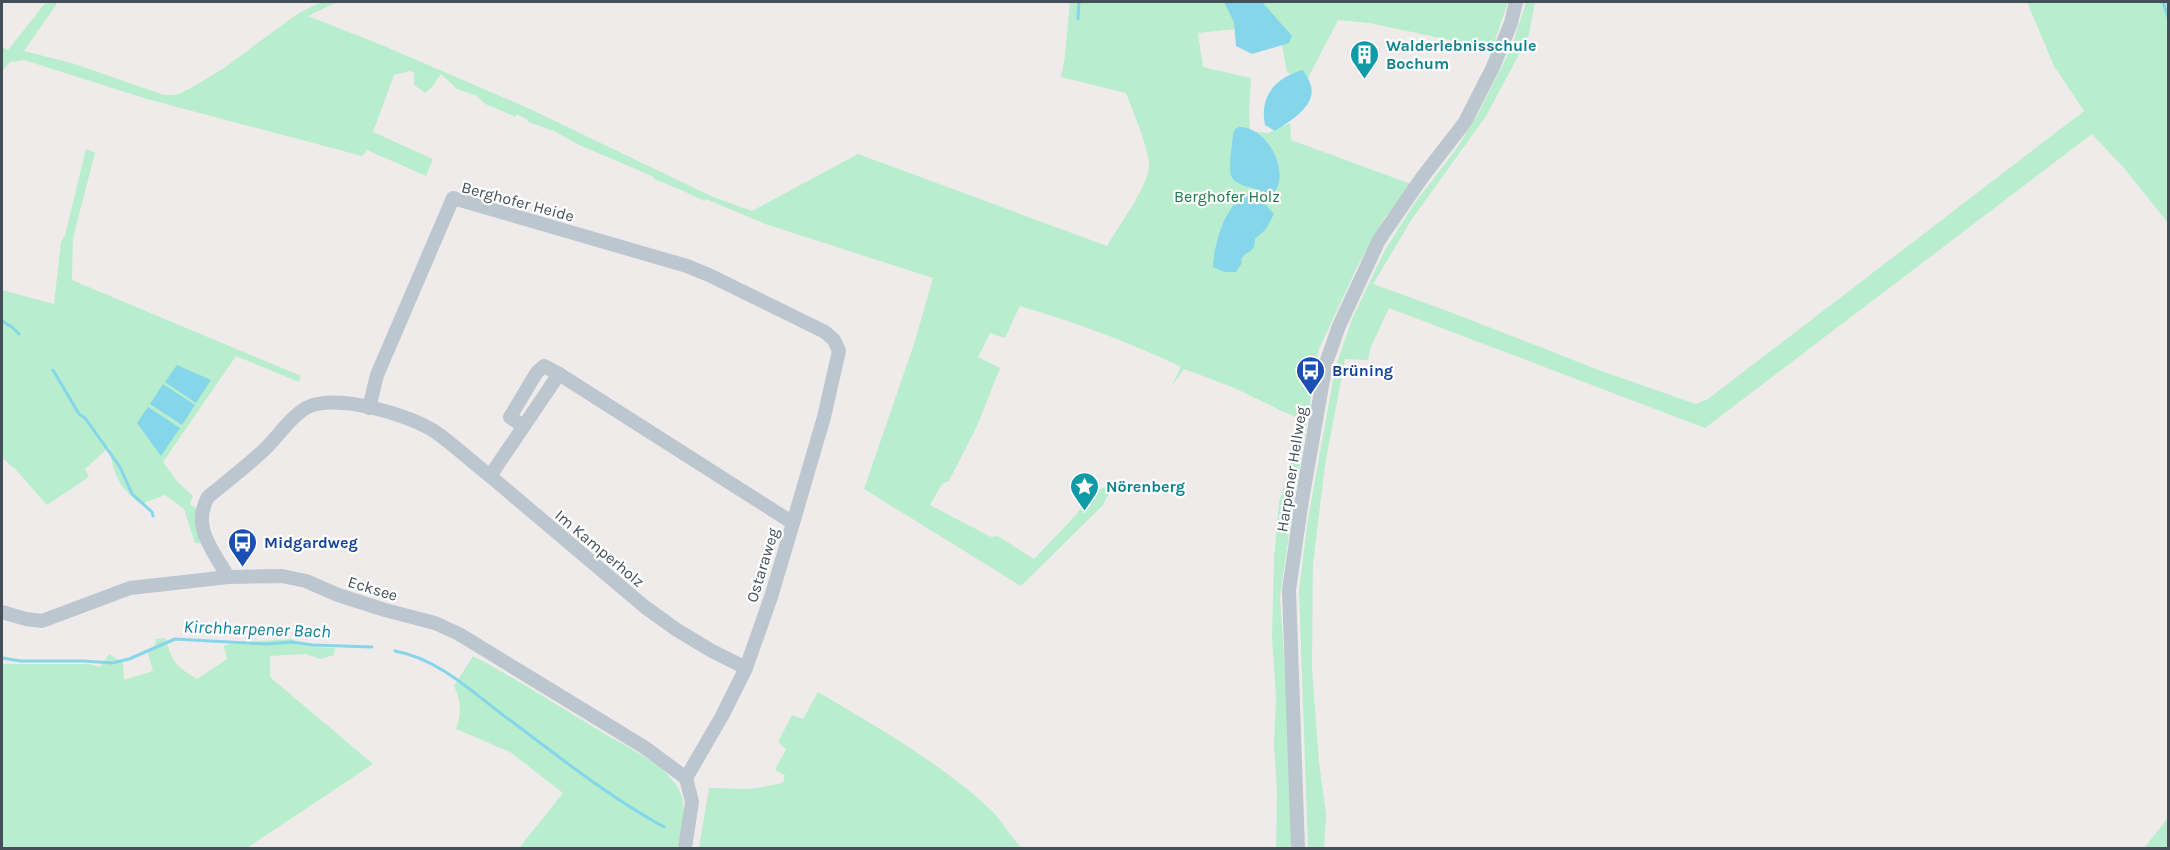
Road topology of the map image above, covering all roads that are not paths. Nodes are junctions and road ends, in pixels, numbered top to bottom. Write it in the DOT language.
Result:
graph roads {
  1 [pos="1516,2"];
  2 [pos="839,351"];
  3 [pos="369,408"];
  4 [pos="490,477"];
  5 [pos="793,523"];
  6 [pos="228,578"];
  7 [pos="2,612"];
  8 [pos="746,668"];
  9 [pos="689,784"];
  10 [pos="686,849"];
  11 [pos="1298,849"];
  1 -- 11 [label="street, Harpener Hellweg"];
  2 -- 3 [label="street, Berghofer Heide"];
  2 -- 5 [label="street, Ostaraweg"];
  3 -- 4 [label="street"];
  3 -- 6 [label="street"];
  4 -- 5 [label="street"];
  4 -- 8 [label="street, Im Kamperholz"];
  5 -- 8 [label="street, Ostaraweg"];
  6 -- 7 [label="street, Ecksee"];
  6 -- 9 [label="street, Ecksee"];
  8 -- 9 [label="street, Ostaraweg"];
  9 -- 10 [label="street"];
}
